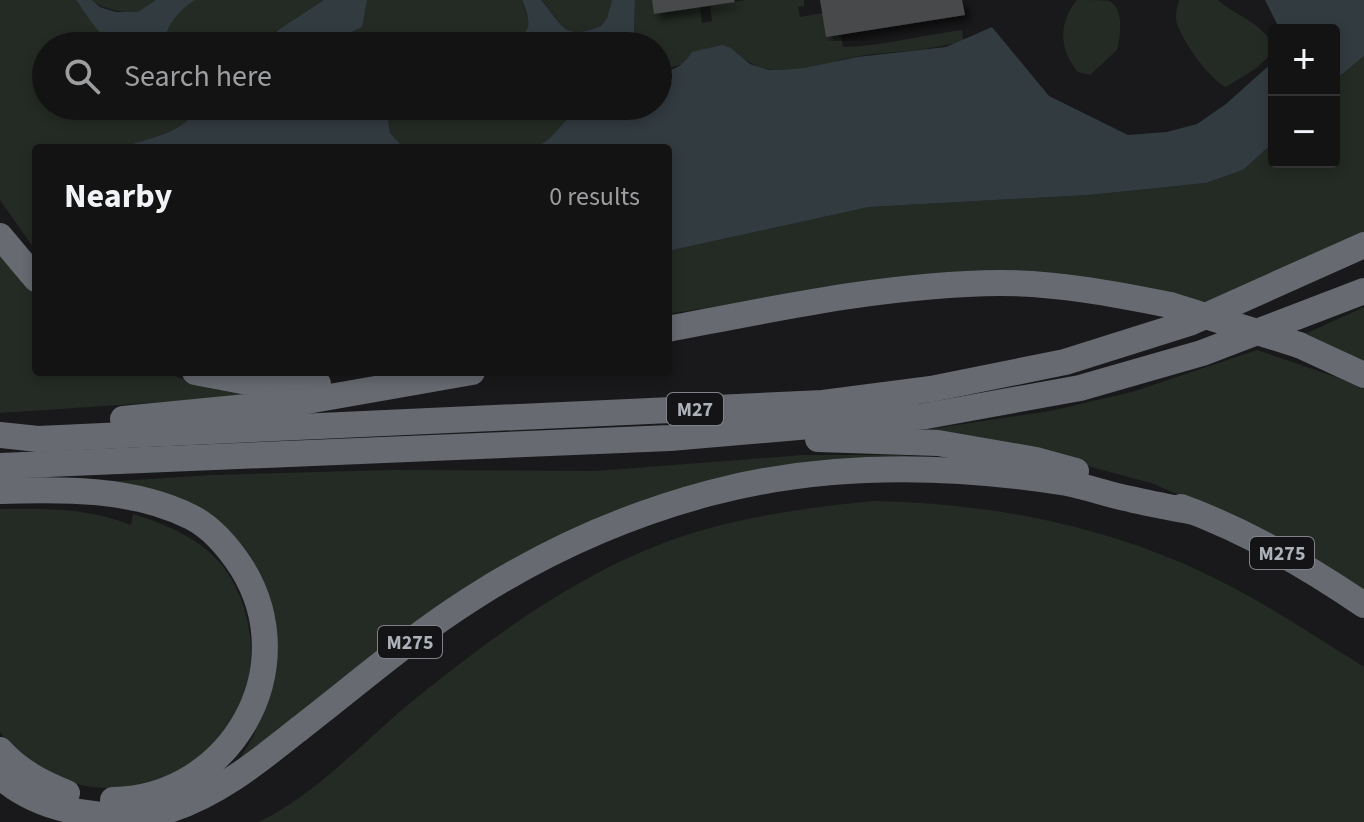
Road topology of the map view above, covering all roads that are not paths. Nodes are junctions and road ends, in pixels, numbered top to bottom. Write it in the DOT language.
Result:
graph roads {
  1 [pos="0,236"];
  2 [pos="1364,245"];
  3 [pos="32,274"];
  4 [pos="1364,291"];
  5 [pos="672,328"];
  6 [pos="1364,375"];
  7 [pos="213,376"];
  8 [pos="380,376"];
  9 [pos="449,376"];
  10 [pos="0,434"];
  11 [pos="670,438"];
  12 [pos="0,466"];
  13 [pos="0,491"];
  14 [pos="1194,512"];
  15 [pos="1364,605"];
  16 [pos="0,750"];
  17 [pos="0,776"];
  1 -- 3 [label="highway"];
  2 -- 10 [label="highway, M27"];
  4 -- 11 [label="highway, M27"];
  5 -- 6 [label="highway, bridge"];
  7 -- 8 [label="highway"];
  9 -- 10 [label="highway"];
  11 -- 12 [label="highway, M27"];
  11 -- 14 [label="highway"];
  13 -- 16 [label="highway"];
  14 -- 15 [label="highway, M275"];
  14 -- 17 [label="highway, M275"];
}
